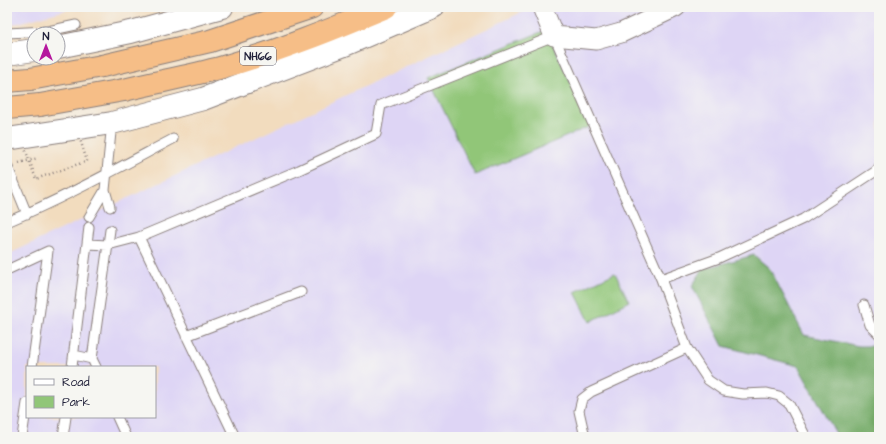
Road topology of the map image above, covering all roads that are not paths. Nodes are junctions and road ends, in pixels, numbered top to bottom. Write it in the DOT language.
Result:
graph roads {
  1 [pos="222,7"];
  2 [pos="312,7"];
  3 [pos="386,7"];
  4 [pos="432,7"];
  5 [pos="542,7"];
  6 [pos="676,7"];
  7 [pos="76,25"];
  8 [pos="66,30"];
  9 [pos="7,33"];
  10 [pos="26,35"];
  11 [pos="66,36"];
  12 [pos="554,36"];
  13 [pos="26,51"];
  14 [pos="7,54"];
  15 [pos="7,81"];
  16 [pos="7,108"];
  17 [pos="112,123"];
  18 [pos="7,139"];
  19 [pos="173,139"];
  20 [pos="7,165"];
  21 [pos="879,168"];
  22 [pos="105,175"];
  23 [pos="105,190"];
  24 [pos="110,207"];
  25 [pos="27,214"];
  26 [pos="89,217"];
  27 [pos="7,222"];
  28 [pos="89,227"];
  29 [pos="110,230"];
  30 [pos="139,237"];
  31 [pos="87,244"];
  32 [pos="108,245"];
  33 [pos="7,270"];
  34 [pos="661,279"];
  35 [pos="301,292"];
  36 [pos="864,305"];
  37 [pos="879,334"];
  38 [pos="186,336"];
  39 [pos="687,348"];
  40 [pos="74,355"];
  41 [pos="94,363"];
  42 [pos="32,366"];
  43 [pos="72,366"];
  44 [pos="26,410"];
  45 [pos="66,418"];
  46 [pos="117,418"];
  47 [pos="22,437"];
  48 [pos="63,437"];
  49 [pos="126,437"];
  50 [pos="235,437"];
  51 [pos="585,437"];
  52 [pos="806,437"];
  1 -- 11 [label="street"];
  2 -- 15 [label="highway, NH66, bridge"];
  3 -- 16 [label="highway, NH66, bridge"];
  4 -- 17 [label="street"];
  5 -- 12 [label="street"];
  6 -- 12 [label="street"];
  7 -- 8 [label="lane"];
  9 -- 10 [label="lane"];
  12 -- 30 [label="lane"];
  12 -- 34 [label="lane"];
  13 -- 14 [label="street"];
  17 -- 18 [label="street"];
  17 -- 22 [label="lane"];
  19 -- 22 [label="lane"];
  20 -- 25 [label="lane"];
  21 -- 34 [label="lane"];
  22 -- 23 [label="lane"];
  22 -- 25 [label="lane"];
  23 -- 24 [label="lane"];
  23 -- 26 [label="lane"];
  25 -- 27 [label="lane"];
  28 -- 31 [label="lane"];
  29 -- 32 [label="lane"];
  30 -- 32 [label="lane"];
  30 -- 38 [label="lane"];
  31 -- 32 [label="lane"];
  31 -- 40 [label="lane"];
  32 -- 41 [label="lane"];
  33 -- 42 [label="lane"];
  34 -- 39 [label="lane"];
  35 -- 38 [label="lane"];
  36 -- 37 [label="lane"];
  38 -- 50 [label="lane"];
  39 -- 51 [label="lane"];
  39 -- 52 [label="lane"];
  40 -- 41 [label="lane"];
  40 -- 43 [label="lane"];
  44 -- 47 [label="lane"];
  45 -- 48 [label="lane"];
  46 -- 49 [label="lane"];
}
